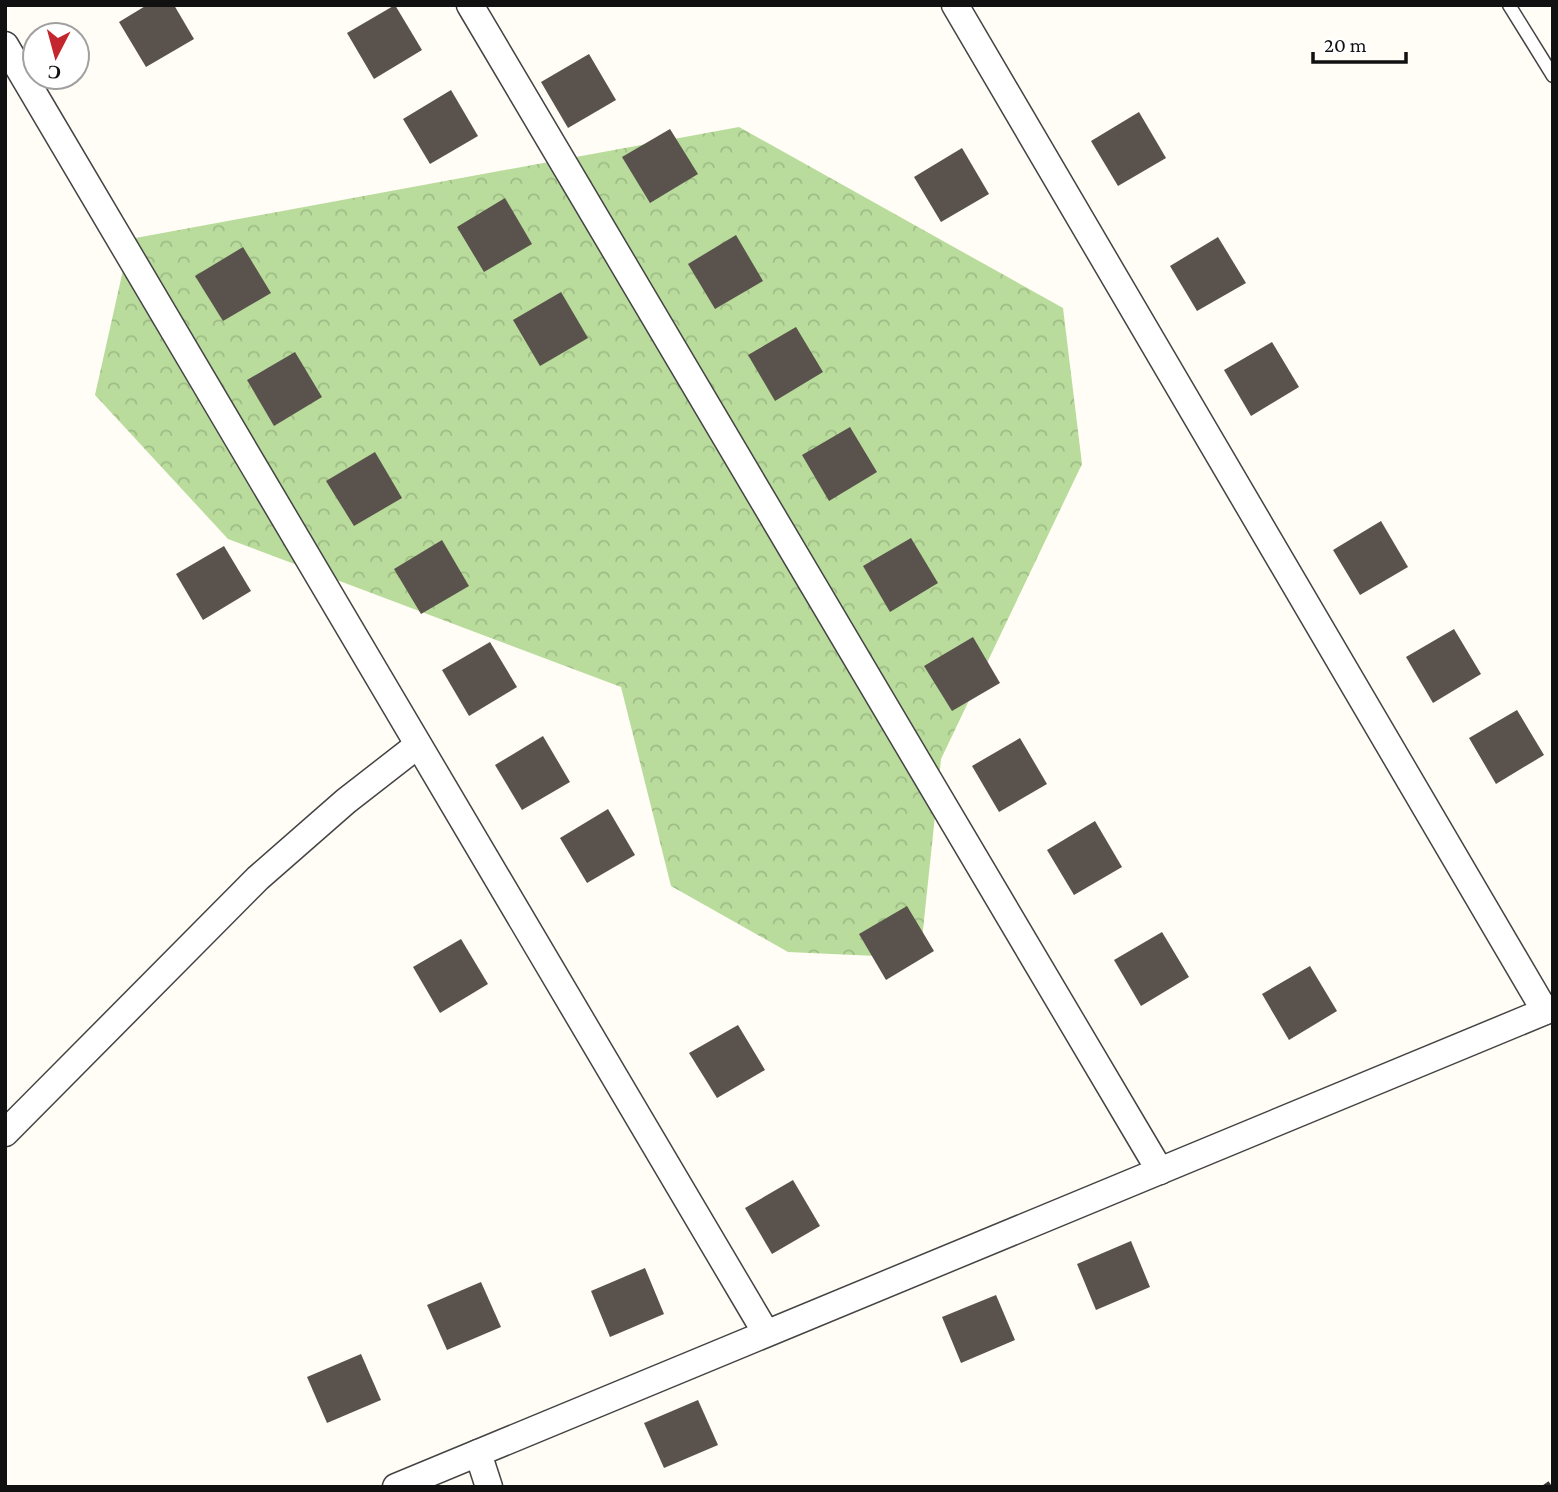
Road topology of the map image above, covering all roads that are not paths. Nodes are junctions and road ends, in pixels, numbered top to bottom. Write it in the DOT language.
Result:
graph roads {
  1 [pos="470,5"];
  2 [pos="955,5"];
  3 [pos="1509,5"];
  4 [pos="5,45"];
  5 [pos="1553,76"];
  6 [pos="418,745"];
  7 [pos="1549,1009"];
  8 [pos="5,1133"];
  9 [pos="1160,1171"];
  10 [pos="766,1333"];
  11 [pos="478,1453"];
  12 [pos="396,1487"];
  13 [pos="489,1487"];
  1 -- 9 [label="street"];
  2 -- 7 [label="street"];
  3 -- 5 [label="lane"];
  4 -- 6 [label="street"];
  6 -- 8 [label="street"];
  6 -- 10 [label="street"];
  7 -- 9 [label="street"];
  9 -- 10 [label="street"];
  10 -- 11 [label="street"];
  11 -- 12 [label="street"];
  11 -- 13 [label="street"];
}
